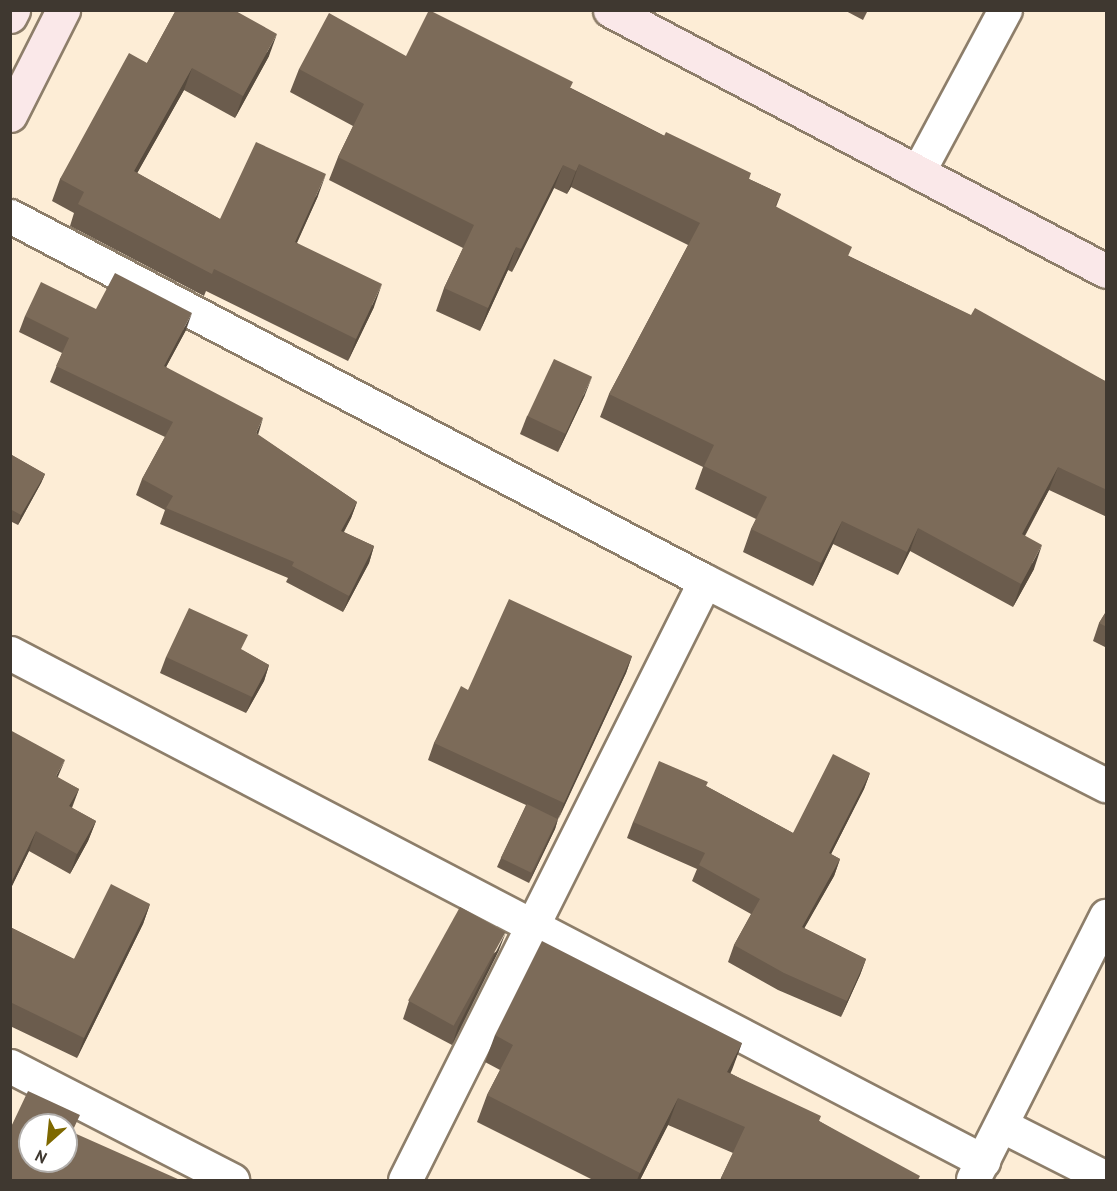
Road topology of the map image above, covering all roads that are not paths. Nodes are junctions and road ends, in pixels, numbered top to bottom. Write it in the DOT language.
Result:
graph roads {
  1 [pos="13,10"];
  2 [pos="63,10"];
  3 [pos="610,10"];
  4 [pos="1005,10"];
  5 [pos="10,16"];
  6 [pos="10,115"];
  7 [pos="918,172"];
  8 [pos="10,216"];
  9 [pos="1107,271"];
  10 [pos="705,580"];
  11 [pos="10,652"];
  12 [pos="1107,785"];
  13 [pos="1107,915"];
  14 [pos="533,924"];
  15 [pos="10,1066"];
  16 [pos="1001,1125"];
  17 [pos="978,1171"];
  18 [pos="1107,1178"];
  19 [pos="232,1180"];
  20 [pos="405,1180"];
  1 -- 5 [label="street"];
  2 -- 6 [label="street"];
  3 -- 7 [label="street"];
  4 -- 7 [label="street"];
  7 -- 9 [label="street"];
  8 -- 10 [label="street"];
  10 -- 12 [label="street"];
  10 -- 14 [label="street"];
  11 -- 14 [label="street"];
  13 -- 16 [label="street"];
  14 -- 17 [label="street"];
  14 -- 20 [label="street"];
  15 -- 19 [label="street"];
  16 -- 17 [label="street"];
  16 -- 18 [label="street"];
}
